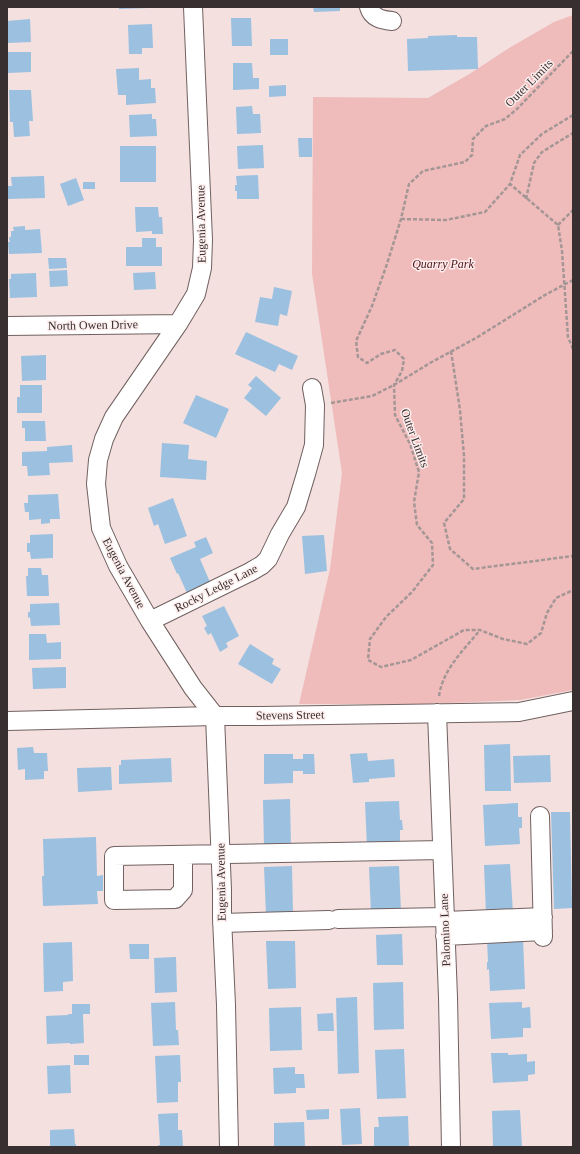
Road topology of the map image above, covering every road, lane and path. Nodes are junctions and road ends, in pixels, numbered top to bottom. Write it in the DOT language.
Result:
graph roads {
  1 [pos="192,7"];
  2 [pos="369,7"];
  3 [pos="392,21"];
  4 [pos="573,51"];
  5 [pos="573,115"];
  6 [pos="573,133"];
  7 [pos="510,184"];
  8 [pos="526,199"];
  9 [pos="573,210"];
  10 [pos="401,219"];
  11 [pos="558,225"];
  12 [pos="573,280"];
  13 [pos="565,284"];
  14 [pos="178,324"];
  15 [pos="7,326"];
  16 [pos="573,349"];
  17 [pos="452,351"];
  18 [pos="394,385"];
  19 [pos="312,388"];
  20 [pos="315,422"];
  21 [pos="573,556"];
  22 [pos="573,590"];
  23 [pos="150,621"];
  24 [pos="480,630"];
  25 [pos="573,701"];
  26 [pos="437,713"];
  27 [pos="215,716"];
  28 [pos="7,721"];
  29 [pos="540,816"];
  30 [pos="442,850"];
  31 [pos="183,855"];
  32 [pos="221,855"];
  33 [pos="222,923"];
  34 [pos="445,924"];
  35 [pos="229,1147"];
  36 [pos="451,1147"];
  1 -- 14 [label="street, Eugenia Avenue"];
  2 -- 3 [label="street"];
  4 -- 10 [label="path, Outer Limits"];
  5 -- 7 [label="path"];
  6 -- 8 [label="path"];
  7 -- 8 [label="path"];
  7 -- 10 [label="path"];
  8 -- 11 [label="path"];
  9 -- 11 [label="path"];
  10 -- 18 [label="path, Outer Limits"];
  11 -- 13 [label="path"];
  12 -- 13 [label="path"];
  13 -- 16 [label="path"];
  13 -- 17 [label="path"];
  14 -- 15 [label="street, North Owen Drive"];
  14 -- 23 [label="street, Eugenia Avenue"];
  17 -- 18 [label="path"];
  17 -- 21 [label="path"];
  18 -- 20 [label="path"];
  18 -- 24 [label="path, Outer Limits"];
  19 -- 20 [label="street, Rocky Ledge Lane"];
  20 -- 23 [label="street, Rocky Ledge Lane"];
  22 -- 24 [label="path, Outer Limits"];
  23 -- 27 [label="street, Eugenia Avenue"];
  24 -- 26 [label="path"];
  25 -- 26 [label="street, Stevens Street"];
  26 -- 27 [label="street, Stevens Street"];
  26 -- 30 [label="street, Palomino Lane"];
  27 -- 28 [label="street, Stevens Street"];
  27 -- 32 [label="street, Eugenia Avenue"];
  29 -- 34 [label="street"];
  30 -- 32 [label="street"];
  30 -- 34 [label="street, Palomino Lane"];
  31 -- 32 [label="street"];
  32 -- 33 [label="street, Eugenia Avenue"];
  33 -- 34 [label="street"];
  33 -- 35 [label="street, Eugenia Avenue"];
  34 -- 36 [label="street, Palomino Lane"];
}
